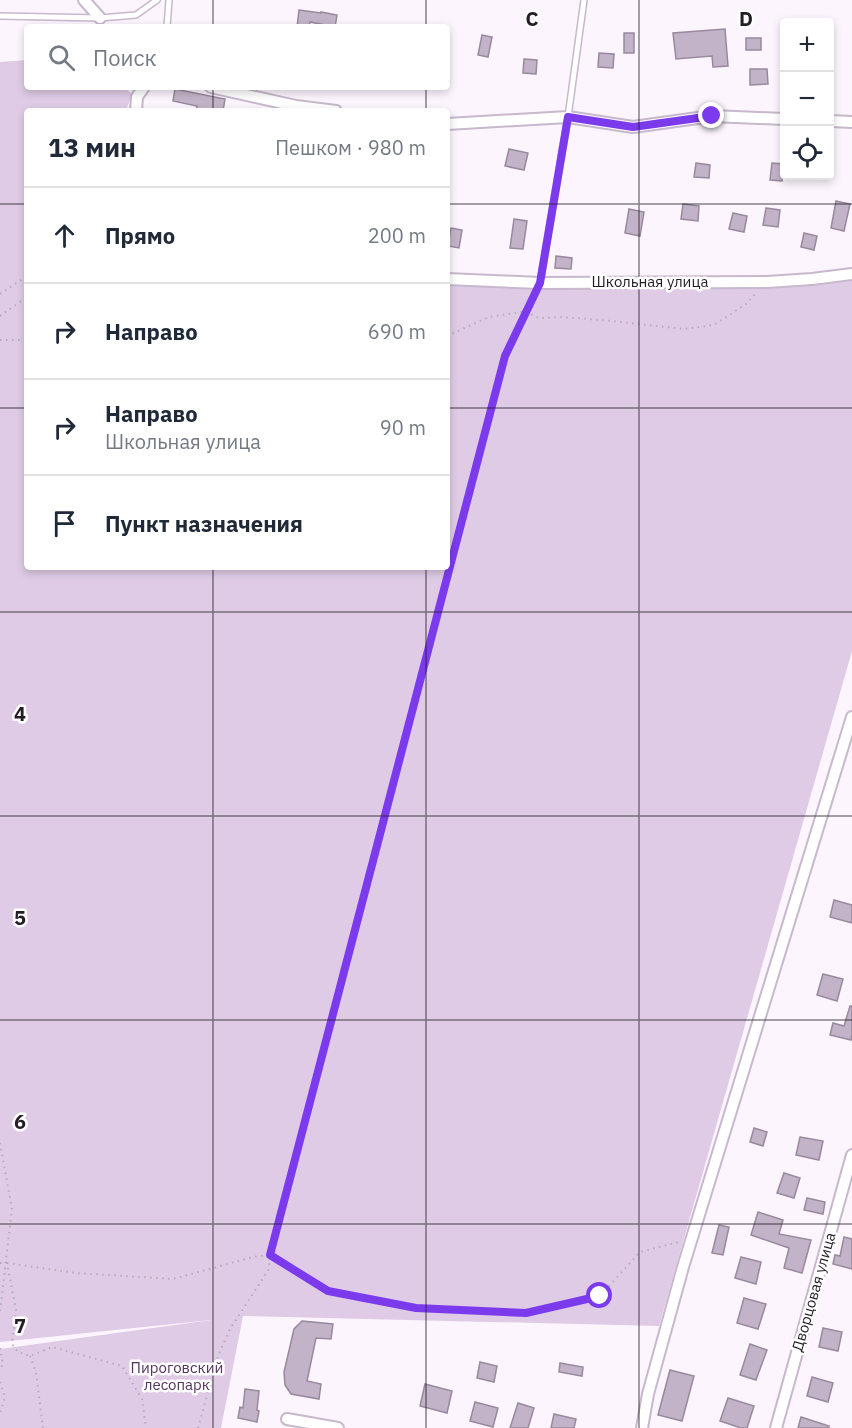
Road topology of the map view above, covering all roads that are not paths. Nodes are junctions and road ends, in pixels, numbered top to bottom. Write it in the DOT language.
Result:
graph roads {
  1 [pos="84,0"];
  2 [pos="157,0"];
  3 [pos="169,0"];
  4 [pos="584,0"];
  5 [pos="0,16"];
  6 [pos="100,18"];
  7 [pos="167,24"];
  8 [pos="142,90"];
  9 [pos="224,90"];
  10 [pos="136,108"];
  11 [pos="312,108"];
  12 [pos="568,117"];
  13 [pos="780,119"];
  14 [pos="834,121"];
  15 [pos="852,122"];
  16 [pos="450,124"];
  17 [pos="852,274"];
  18 [pos="450,279"];
  19 [pos="540,283"];
  20 [pos="852,717"];
  21 [pos="852,1155"];
  22 [pos="287,1419"];
  23 [pos="338,1428"];
  24 [pos="642,1428"];
  25 [pos="776,1428"];
  1 -- 6 [label="street"];
  2 -- 6 [label="lane"];
  3 -- 7 [label="lane"];
  4 -- 12 [label="lane"];
  5 -- 6 [label="lane"];
  8 -- 10 [label="street"];
  9 -- 11 [label="street"];
  12 -- 13 [label="street"];
  12 -- 16 [label="street"];
  12 -- 19 [label="lane"];
  14 -- 15 [label="street"];
  17 -- 19 [label="street, Школьная улица"];
  18 -- 19 [label="street, Школьная улица"];
  20 -- 24 [label="street"];
  21 -- 25 [label="street, Дворцовая улица"];
  22 -- 23 [label="street"];
}
